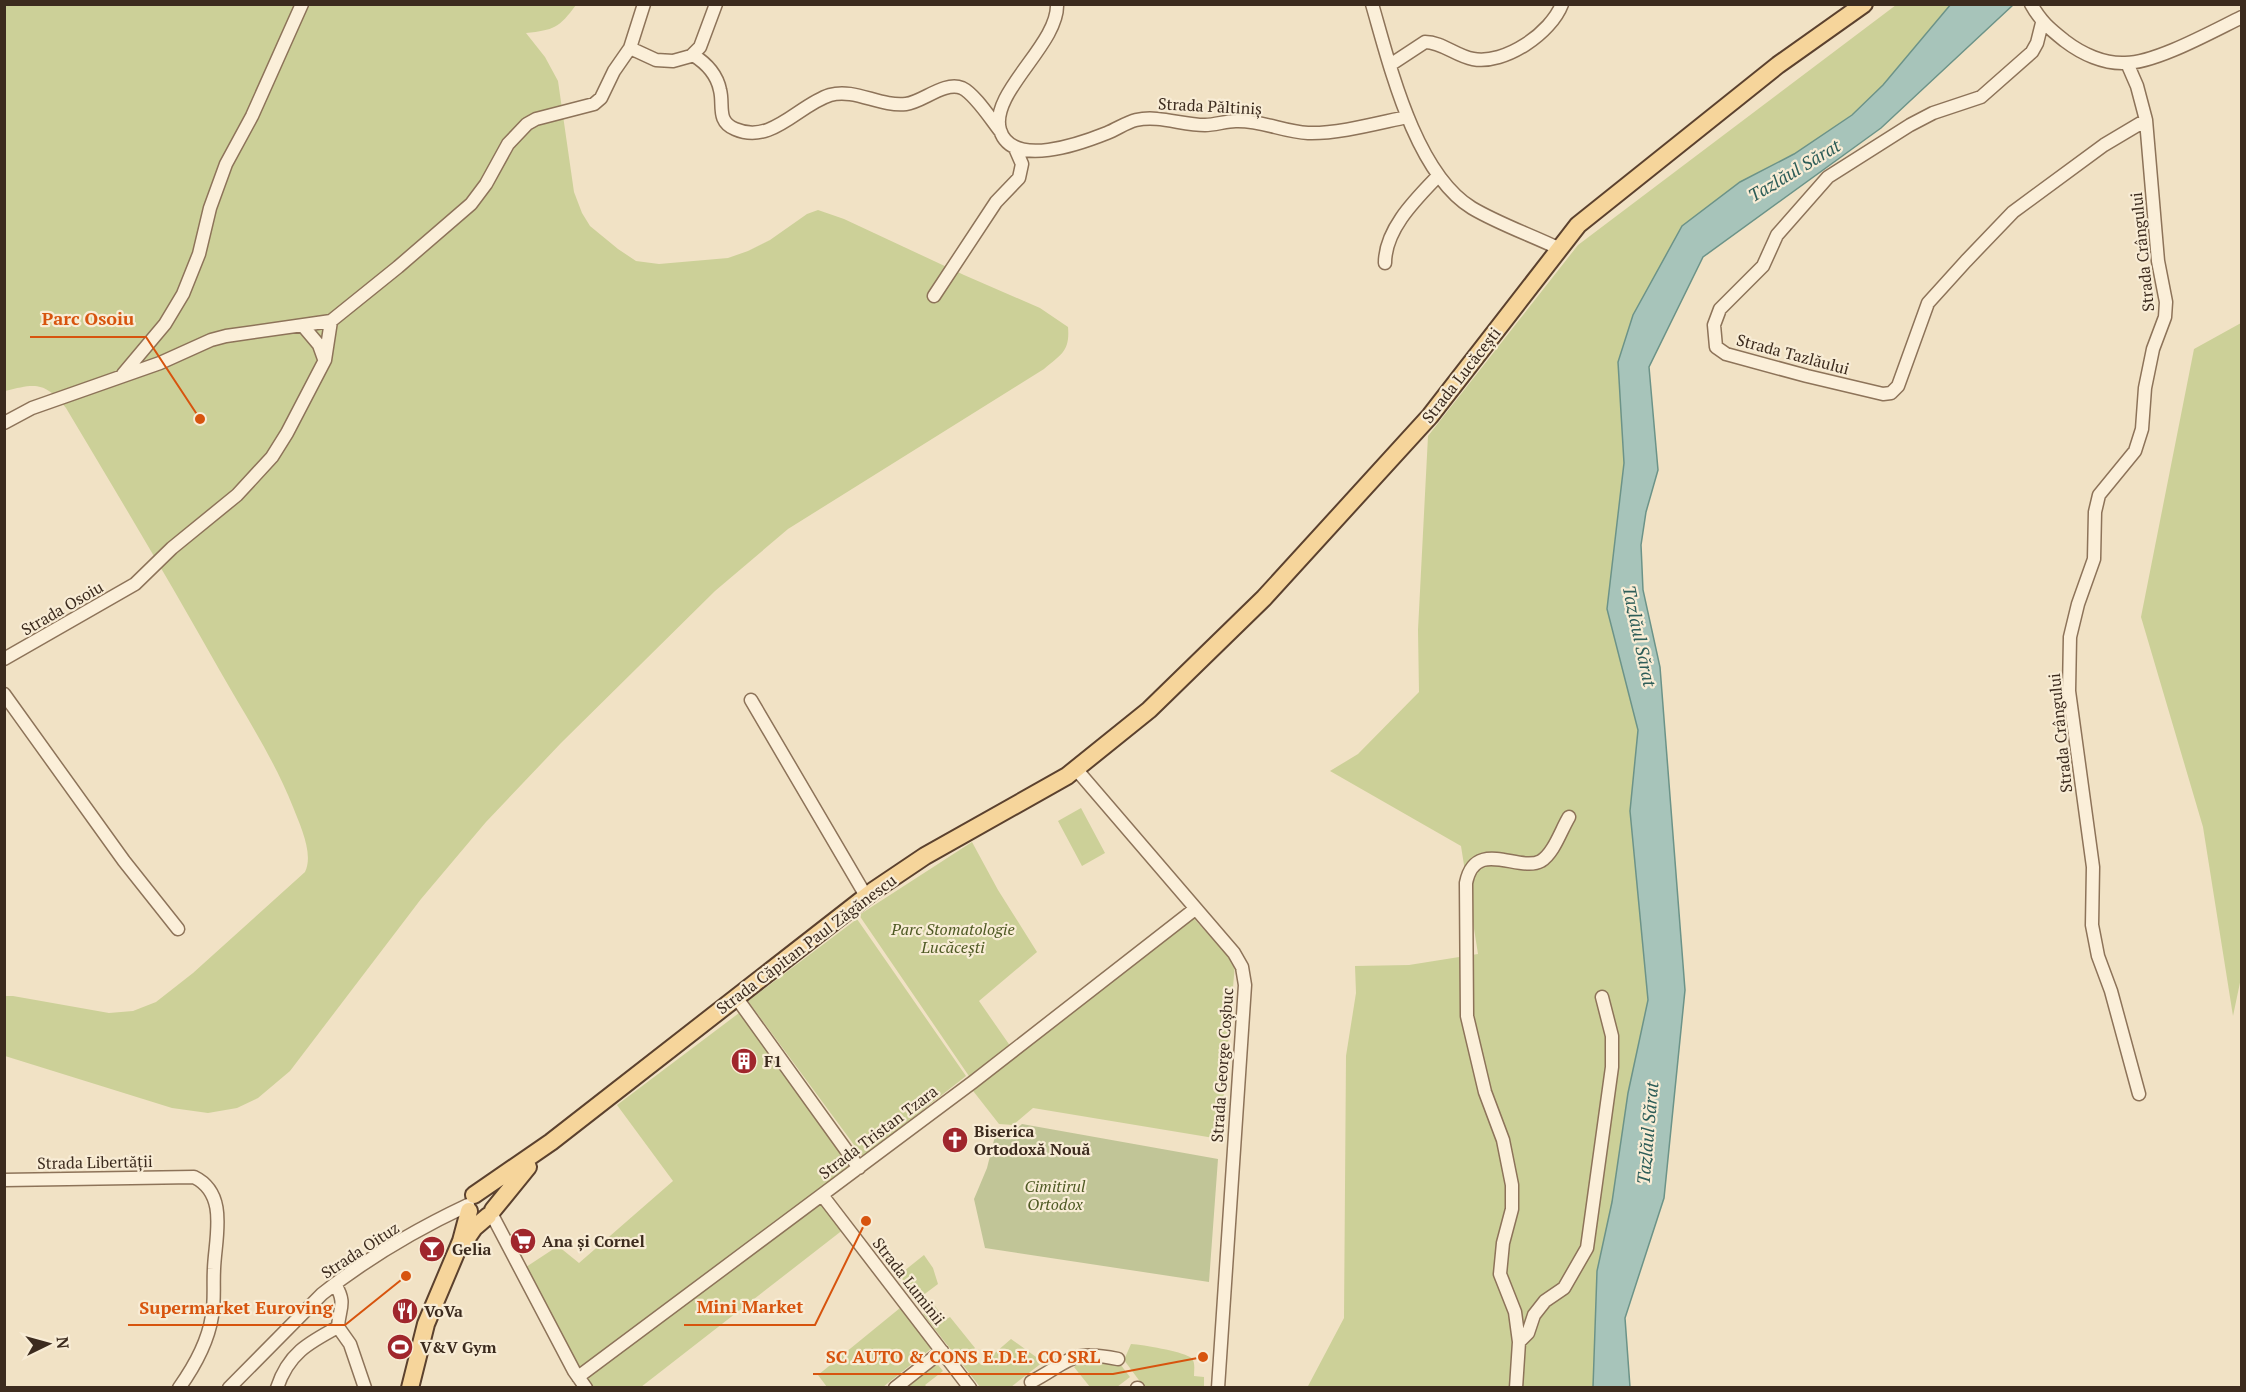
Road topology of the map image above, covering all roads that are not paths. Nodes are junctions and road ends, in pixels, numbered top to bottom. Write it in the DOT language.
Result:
graph roads {
  1 [pos="302,4"];
  2 [pos="644,4"];
  3 [pos="716,4"];
  4 [pos="1057,4"];
  5 [pos="1372,4"];
  6 [pos="1562,4"];
  7 [pos="1864,4"];
  8 [pos="2031,4"];
  9 [pos="2241,17"];
  10 [pos="2042,23"];
  11 [pos="630,48"];
  12 [pos="693,55"];
  13 [pos="2127,63"];
  14 [pos="1390,65"];
  15 [pos="1407,117"];
  16 [pos="2146,120"];
  17 [pos="1001,134"];
  18 [pos="1015,148"];
  19 [pos="1438,176"];
  20 [pos="1560,249"];
  21 [pos="1384,263"];
  22 [pos="934,296"];
  23 [pos="331,321"];
  24 [pos="303,326"];
  25 [pos="325,360"];
  26 [pos="122,375"];
  27 [pos="4,423"];
  28 [pos="4,659"];
  29 [pos="4,694"];
  30 [pos="751,700"];
  31 [pos="1076,770"];
  32 [pos="1569,817"];
  33 [pos="866,896"];
  34 [pos="1195,909"];
  35 [pos="178,929"];
  36 [pos="736,997"];
  37 [pos="1602,997"];
  38 [pos="2139,1094"];
  39 [pos="551,1142"];
  40 [pos="859,1168"];
  41 [pos="4,1180"];
  42 [pos="822,1195"];
  43 [pos="471,1204"];
  44 [pos="491,1213"];
  45 [pos="451,1265"];
  46 [pos="335,1284"];
  47 [pos="338,1327"];
  48 [pos="1520,1342"];
  49 [pos="942,1351"];
  50 [pos="1118,1359"];
  51 [pos="578,1377"];
  52 [pos="1030,1386"];
  53 [pos="179,1388"];
  54 [pos="229,1388"];
  55 [pos="277,1388"];
  56 [pos="365,1388"];
  57 [pos="410,1388"];
  58 [pos="586,1388"];
  59 [pos="895,1388"];
  60 [pos="970,1388"];
  61 [pos="1218,1388"];
  62 [pos="1516,1388"];
  1 -- 26 [label="street"];
  2 -- 11 [label="street"];
  3 -- 12 [label="street"];
  4 -- 17 [label="street"];
  5 -- 14 [label="street"];
  6 -- 14 [label="street"];
  7 -- 20 [label="main road, Strada Lucăcești"];
  8 -- 10 [label="street"];
  9 -- 13 [label="street"];
  10 -- 13 [label="street"];
  10 -- 16 [label="street, Strada Tazlăului"];
  11 -- 12 [label="street"];
  11 -- 23 [label="street"];
  12 -- 17 [label="street"];
  13 -- 16 [label="street, Strada Crângului"];
  14 -- 15 [label="street"];
  15 -- 18 [label="street, Strada Păltiniș"];
  15 -- 19 [label="street"];
  16 -- 38 [label="street, Strada Crângului"];
  17 -- 18 [label="street"];
  18 -- 22 [label="street"];
  19 -- 20 [label="street"];
  19 -- 21 [label="street"];
  20 -- 31 [label="main road, Strada Lucăcești"];
  23 -- 24 [label="street"];
  23 -- 25 [label="street, Strada Osoiu"];
  24 -- 25 [label="street"];
  24 -- 26 [label="street"];
  25 -- 28 [label="street, Strada Osoiu"];
  26 -- 27 [label="street"];
  29 -- 35 [label="street"];
  30 -- 33 [label="street"];
  31 -- 33 [label="main road, Strada Căpitan Paul Zăgănescu"];
  31 -- 34 [label="street, Strada George Coșbuc"];
  32 -- 48 [label="street"];
  33 -- 36 [label="main road, Strada Căpitan Paul Zăgănescu"];
  34 -- 40 [label="street, Strada Tristan Tzara"];
  34 -- 61 [label="street, Strada George Coșbuc"];
  36 -- 39 [label="main road, Strada Căpitan Paul Zăgănescu"];
  36 -- 40 [label="street"];
  37 -- 48 [label="street"];
  39 -- 43 [label="main road, Strada Căpitan Paul Zăgănescu"];
  39 -- 44 [label="main road, Strada Căpitan Paul Zăgănescu"];
  40 -- 42 [label="street, Strada Tristan Tzara"];
  41 -- 53 [label="street, Strada Libertății"];
  42 -- 49 [label="street, Strada Luminii"];
  42 -- 51 [label="street, Strada Tristan Tzara"];
  43 -- 44 [label="main road"];
  43 -- 45 [label="main road, Strada Căpitan Paul Zăgănescu"];
  43 -- 46 [label="street, Strada Oituz"];
  44 -- 45 [label="main road, Strada Căpitan Paul Zăgănescu"];
  44 -- 51 [label="street"];
  45 -- 57 [label="main road, Strada Căpitan Paul Zăgănescu"];
  46 -- 47 [label="street"];
  46 -- 54 [label="street, Strada Oituz"];
  47 -- 55 [label="street"];
  47 -- 56 [label="street"];
  48 -- 62 [label="street"];
  49 -- 59 [label="street"];
  49 -- 60 [label="street, Strada Luminii"];
  50 -- 52 [label="street"];
  51 -- 58 [label="street"];
}
